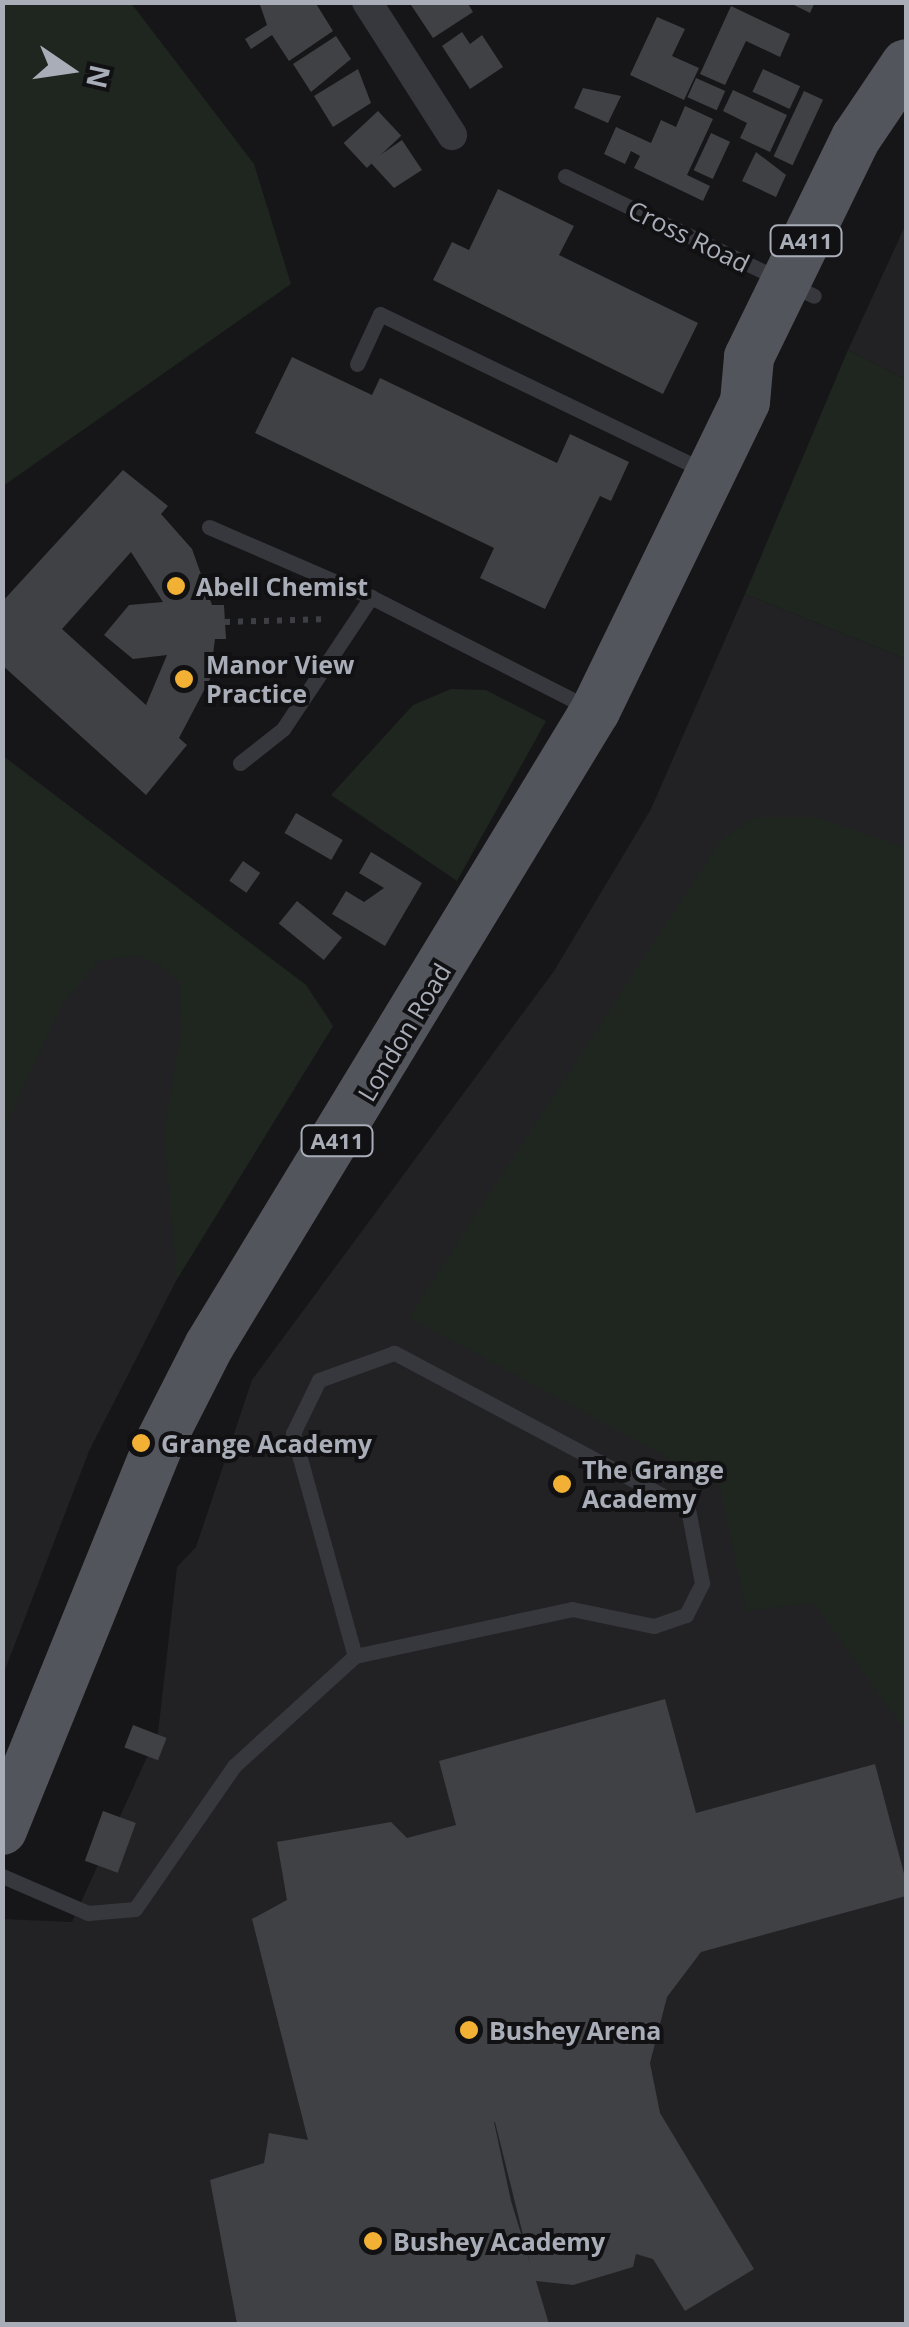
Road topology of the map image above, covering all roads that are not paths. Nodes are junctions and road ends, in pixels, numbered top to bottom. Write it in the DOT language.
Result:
graph roads {
  1 [pos="367,2"];
  2 [pos="900,77"];
  3 [pos="452,135"];
  4 [pos="565,176"];
  5 [pos="800,289"];
  6 [pos="357,364"];
  7 [pos="711,474"];
  8 [pos="210,527"];
  9 [pos="372,598"];
  10 [pos="595,711"];
  11 [pos="240,763"];
  12 [pos="355,1656"];
  13 [pos="2,1830"];
  14 [pos="2,1876"];
  1 -- 3 [label="street"];
  2 -- 5 [label="main road, London Road / A411"];
  4 -- 5 [label="lane, Cross Road"];
  5 -- 7 [label="main road, London Road / A411"];
  6 -- 7 [label="lane"];
  7 -- 10 [label="main road, London Road / A411"];
  8 -- 9 [label="lane"];
  9 -- 10 [label="lane"];
  9 -- 11 [label="lane"];
  10 -- 13 [label="main road, London Road / A411"];
  12 -- 12 [label="lane"];
  12 -- 14 [label="lane"];
}
